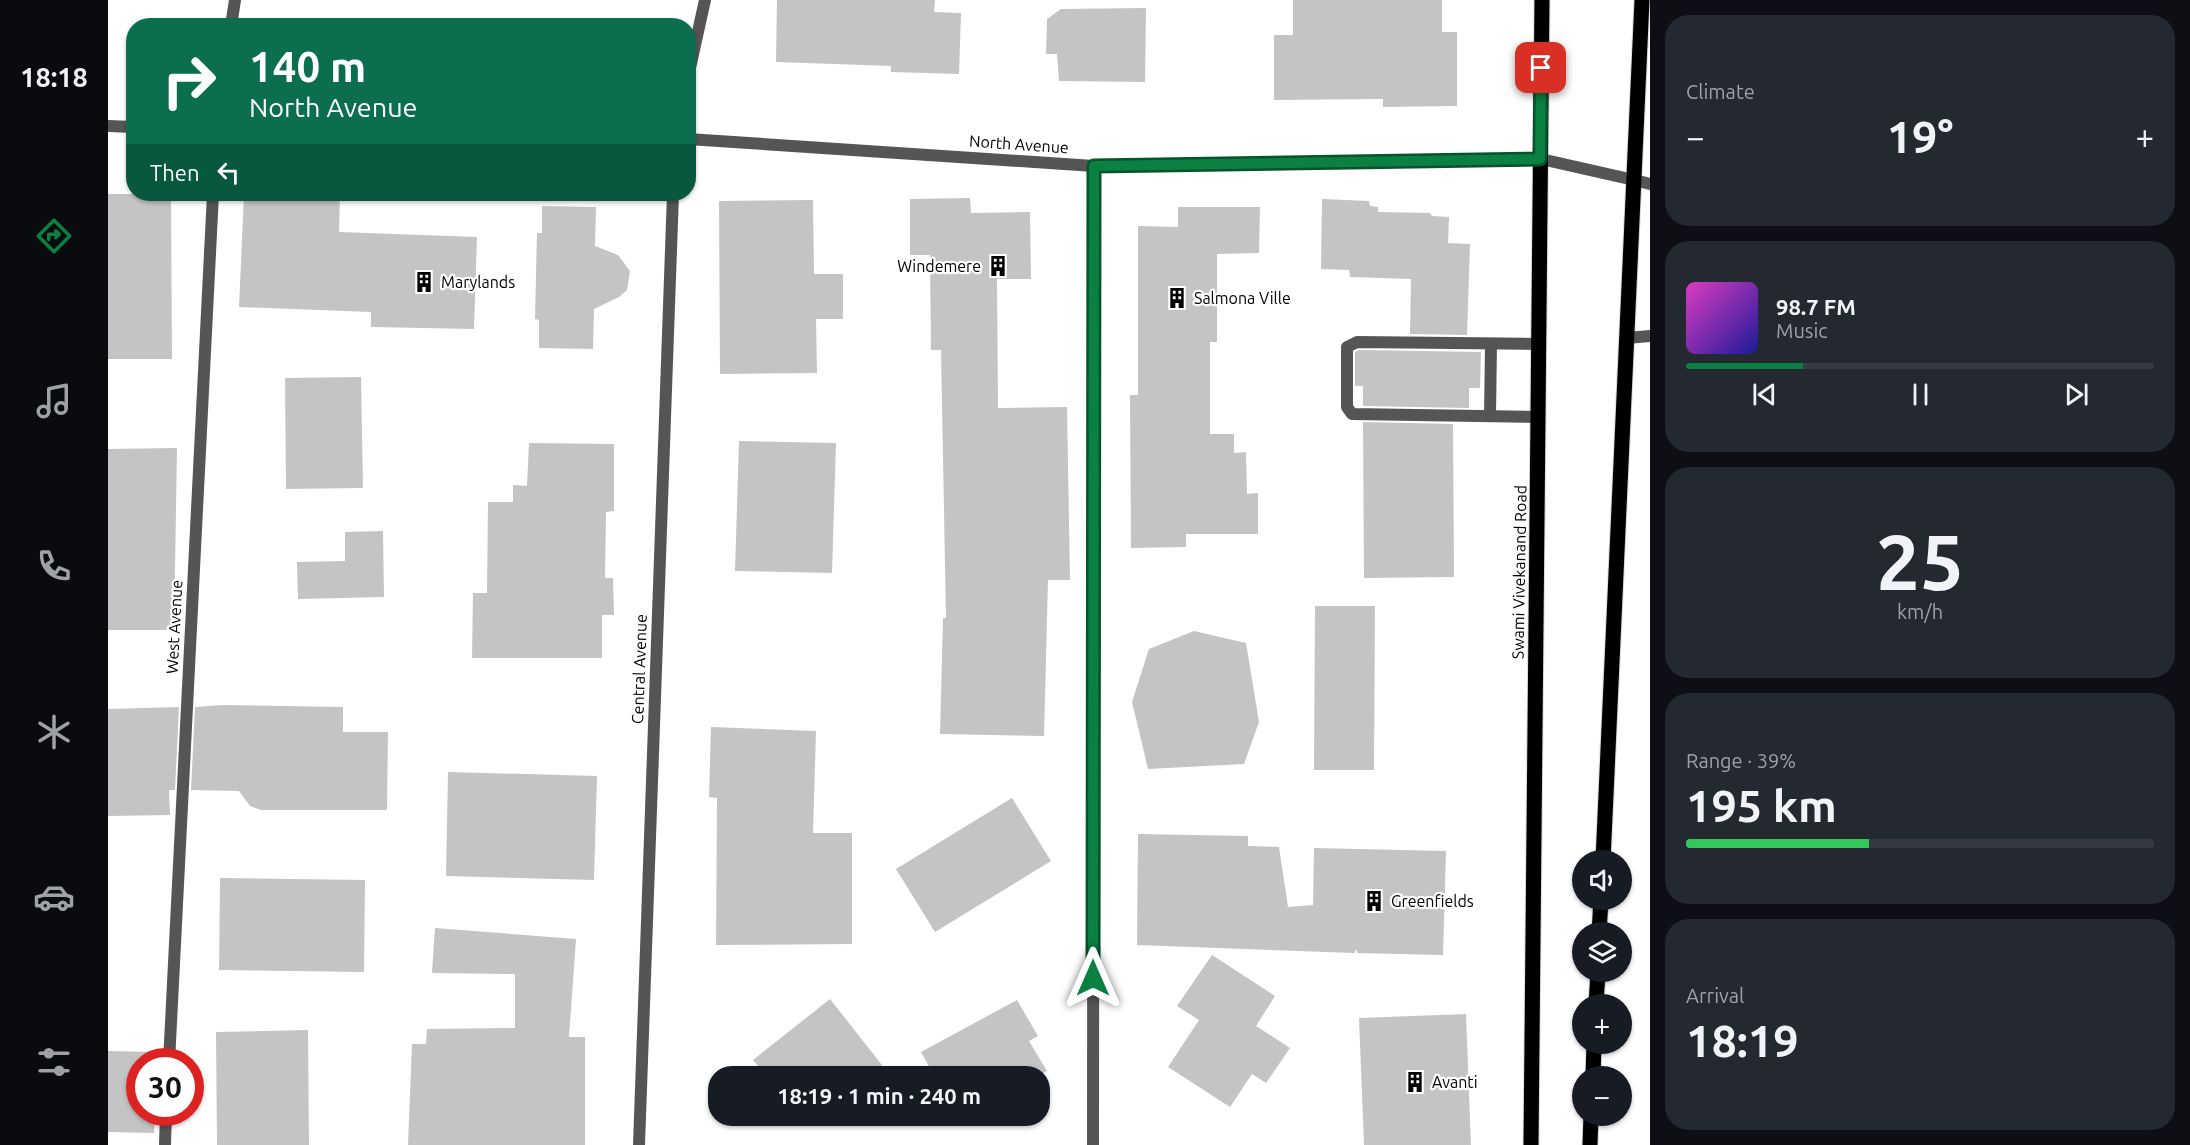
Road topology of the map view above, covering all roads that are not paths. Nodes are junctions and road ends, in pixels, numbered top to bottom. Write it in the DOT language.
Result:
graph roads {
  1 [pos="235,0"];
  2 [pos="705,0"];
  3 [pos="1542,0"];
  4 [pos="1642,0"];
  5 [pos="232,18"];
  6 [pos="696,41"];
  7 [pos="108,126"];
  8 [pos="126,127"];
  9 [pos="696,140"];
  10 [pos="1540,159"];
  11 [pos="1094,166"];
  12 [pos="1634,180"];
  13 [pos="1650,184"];
  14 [pos="213,201"];
  15 [pos="673,201"];
  16 [pos="1650,336"];
  17 [pos="1627,338"];
  18 [pos="1491,344"];
  19 [pos="1539,344"];
  20 [pos="1490,416"];
  21 [pos="1538,417"];
  22 [pos="1604,850"];
  23 [pos="170,1048"];
  24 [pos="166,1126"];
  25 [pos="1591,1126"];
  26 [pos="165,1145"];
  27 [pos="639,1145"];
  28 [pos="1093,1145"];
  29 [pos="1531,1145"];
  30 [pos="1590,1145"];
  1 -- 5 [label="street"];
  2 -- 6 [label="street"];
  3 -- 10 [label="main road, Swami Vivekanand Road"];
  4 -- 12 [label="main road"];
  7 -- 8 [label="street"];
  9 -- 11 [label="street, North Avenue"];
  10 -- 11 [label="street, North Avenue"];
  10 -- 12 [label="street, North Avenue"];
  10 -- 19 [label="main road, Swami Vivekanand Road"];
  11 -- 28 [label="street"];
  12 -- 13 [label="street, North Avenue"];
  12 -- 17 [label="main road"];
  14 -- 23 [label="street, West Avenue"];
  15 -- 27 [label="street, Central Avenue"];
  16 -- 17 [label="street"];
  17 -- 22 [label="main road"];
  18 -- 19 [label="street"];
  18 -- 20 [label="street"];
  18 -- 20 [label="street"];
  19 -- 21 [label="main road, Swami Vivekanand Road"];
  20 -- 21 [label="street"];
  21 -- 29 [label="main road, Swami Vivekanand Road"];
  24 -- 26 [label="street"];
  25 -- 30 [label="main road"];
}
